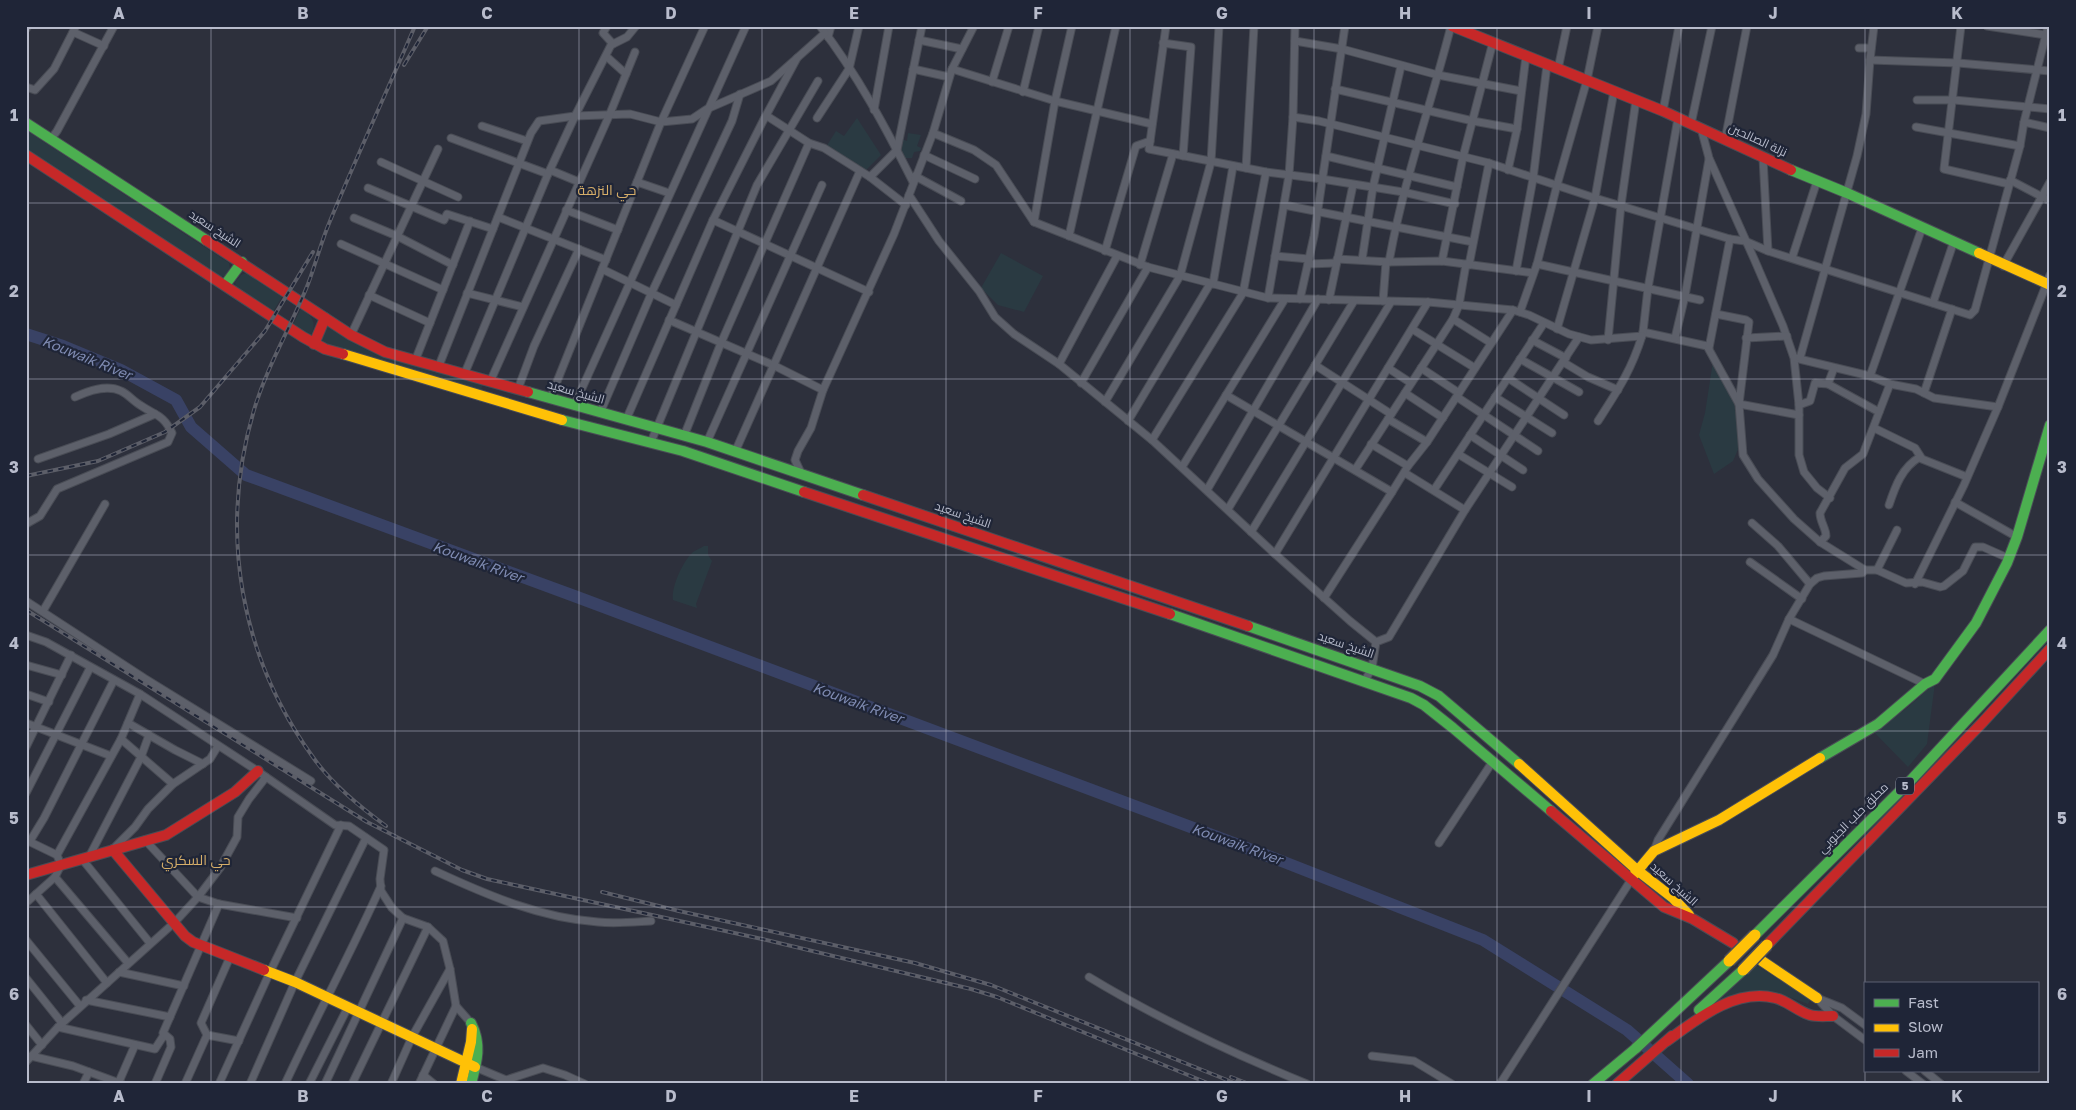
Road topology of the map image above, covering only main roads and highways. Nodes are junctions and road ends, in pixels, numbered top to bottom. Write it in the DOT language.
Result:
graph roads {
  1 [pos="1452,26"];
  2 [pos="26,123"];
  3 [pos="26,155"];
  4 [pos="242,262"];
  5 [pos="2049,281"];
  6 [pos="225,285"];
  7 [pos="326,318"];
  8 [pos="314,344"];
  9 [pos="2050,425"];
  10 [pos="806,476"];
  11 [pos="806,491"];
  12 [pos="2050,630"];
  13 [pos="2050,649"];
  14 [pos="262,774"];
  15 [pos="113,850"];
  16 [pos="1638,870"];
  17 [pos="28,873"];
  18 [pos="1631,880"];
  19 [pos="1693,920"];
  20 [pos="1733,943"];
  21 [pos="1762,961"];
  22 [pos="1817,998"];
  23 [pos="1833,1016"];
  24 [pos="471,1023"];
  25 [pos="1667,1041"];
  26 [pos="471,1064"];
  27 [pos="461,1084"];
  28 [pos="471,1084"];
  29 [pos="1592,1084"];
  30 [pos="1617,1084"];
  1 -- 5 [label="main road, نزلة الصالحين"];
  2 -- 4 [label="main road, الشيخ سعيد"];
  3 -- 6 [label="main road, الشيخ سعيد"];
  4 -- 6 [label="main road"];
  4 -- 7 [label="main road, الشيخ سعيد"];
  6 -- 8 [label="main road, الشيخ سعيد"];
  7 -- 8 [label="main road"];
  7 -- 10 [label="main road, الشيخ سعيد"];
  8 -- 11 [label="main road, الشيخ سعيد"];
  9 -- 16 [label="main road"];
  10 -- 11 [label="main road"];
  10 -- 16 [label="main road, الشيخ سعيد"];
  11 -- 18 [label="main road, الشيخ سعيد"];
  12 -- 29 [label="main road, محلق حلب الجنوبي / 5, bridge"];
  13 -- 25 [label="main road, 5, bridge"];
  14 -- 15 [label="main road"];
  15 -- 17 [label="main road"];
  15 -- 26 [label="main road"];
  16 -- 18 [label="main road"];
  16 -- 19 [label="main road, الشيخ سعيد"];
  18 -- 19 [label="main road, الشيخ سعيد"];
  19 -- 20 [label="main road"];
  21 -- 22 [label="main road"];
  23 -- 25 [label="main road"];
  24 -- 26 [label="main road"];
  25 -- 30 [label="main road, 5"];
  26 -- 27 [label="main road"];
  26 -- 28 [label="main road"];
}
